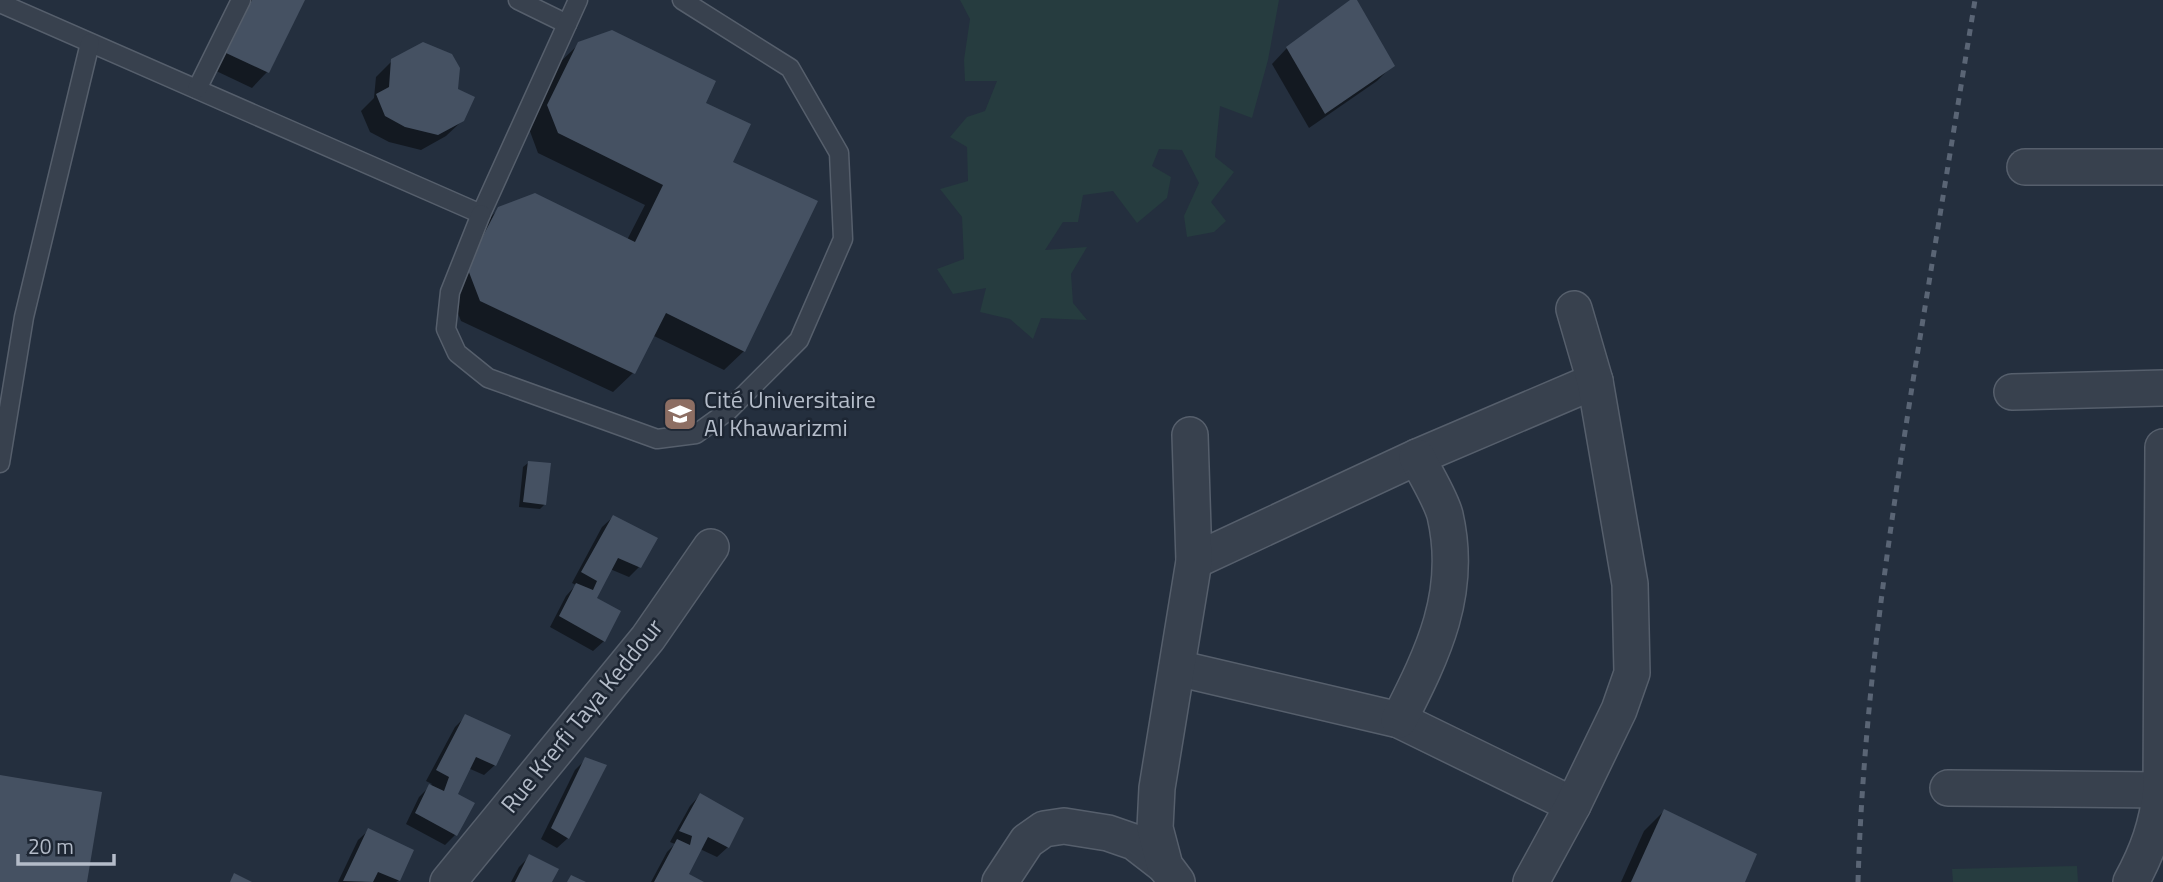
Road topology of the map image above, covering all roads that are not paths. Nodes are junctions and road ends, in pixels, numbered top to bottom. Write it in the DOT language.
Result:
graph roads {
  1 [pos="241,0"];
  2 [pos="518,0"];
  3 [pos="578,0"];
  4 [pos="682,0"];
  5 [pos="0,3"];
  6 [pos="567,24"];
  7 [pos="90,43"];
  8 [pos="197,89"];
  9 [pos="2025,167"];
  10 [pos="2163,167"];
  11 [pos="481,214"];
  12 [pos="1574,309"];
  13 [pos="1595,381"];
  14 [pos="2163,388"];
  15 [pos="2012,392"];
  16 [pos="1190,435"];
  17 [pos="2163,447"];
  18 [pos="1417,457"];
  19 [pos="0,463"];
  20 [pos="711,547"];
  21 [pos="1195,561"];
  22 [pos="1177,668"];
  23 [pos="1399,720"];
  24 [pos="1948,788"];
  25 [pos="2162,790"];
  26 [pos="1573,804"];
  27 [pos="1171,874"];
  28 [pos="448,882"];
  29 [pos="1000,882"];
  30 [pos="1531,882"];
  31 [pos="2132,882"];
  1 -- 8 [label="lane"];
  2 -- 6 [label="lane"];
  3 -- 6 [label="lane"];
  4 -- 11 [label="lane"];
  5 -- 7 [label="lane"];
  6 -- 11 [label="lane"];
  7 -- 8 [label="lane"];
  7 -- 19 [label="lane"];
  8 -- 11 [label="lane"];
  9 -- 10 [label="street"];
  12 -- 13 [label="street"];
  13 -- 18 [label="street"];
  13 -- 26 [label="street"];
  14 -- 15 [label="street"];
  16 -- 21 [label="street"];
  17 -- 25 [label="street"];
  18 -- 21 [label="street"];
  18 -- 23 [label="street"];
  20 -- 28 [label="street, Rue Krerfi Taya Keddour"];
  21 -- 22 [label="street"];
  22 -- 23 [label="street"];
  22 -- 27 [label="street"];
  23 -- 26 [label="street"];
  24 -- 25 [label="street"];
  25 -- 31 [label="street"];
  26 -- 30 [label="street"];
  27 -- 29 [label="street"];
}
